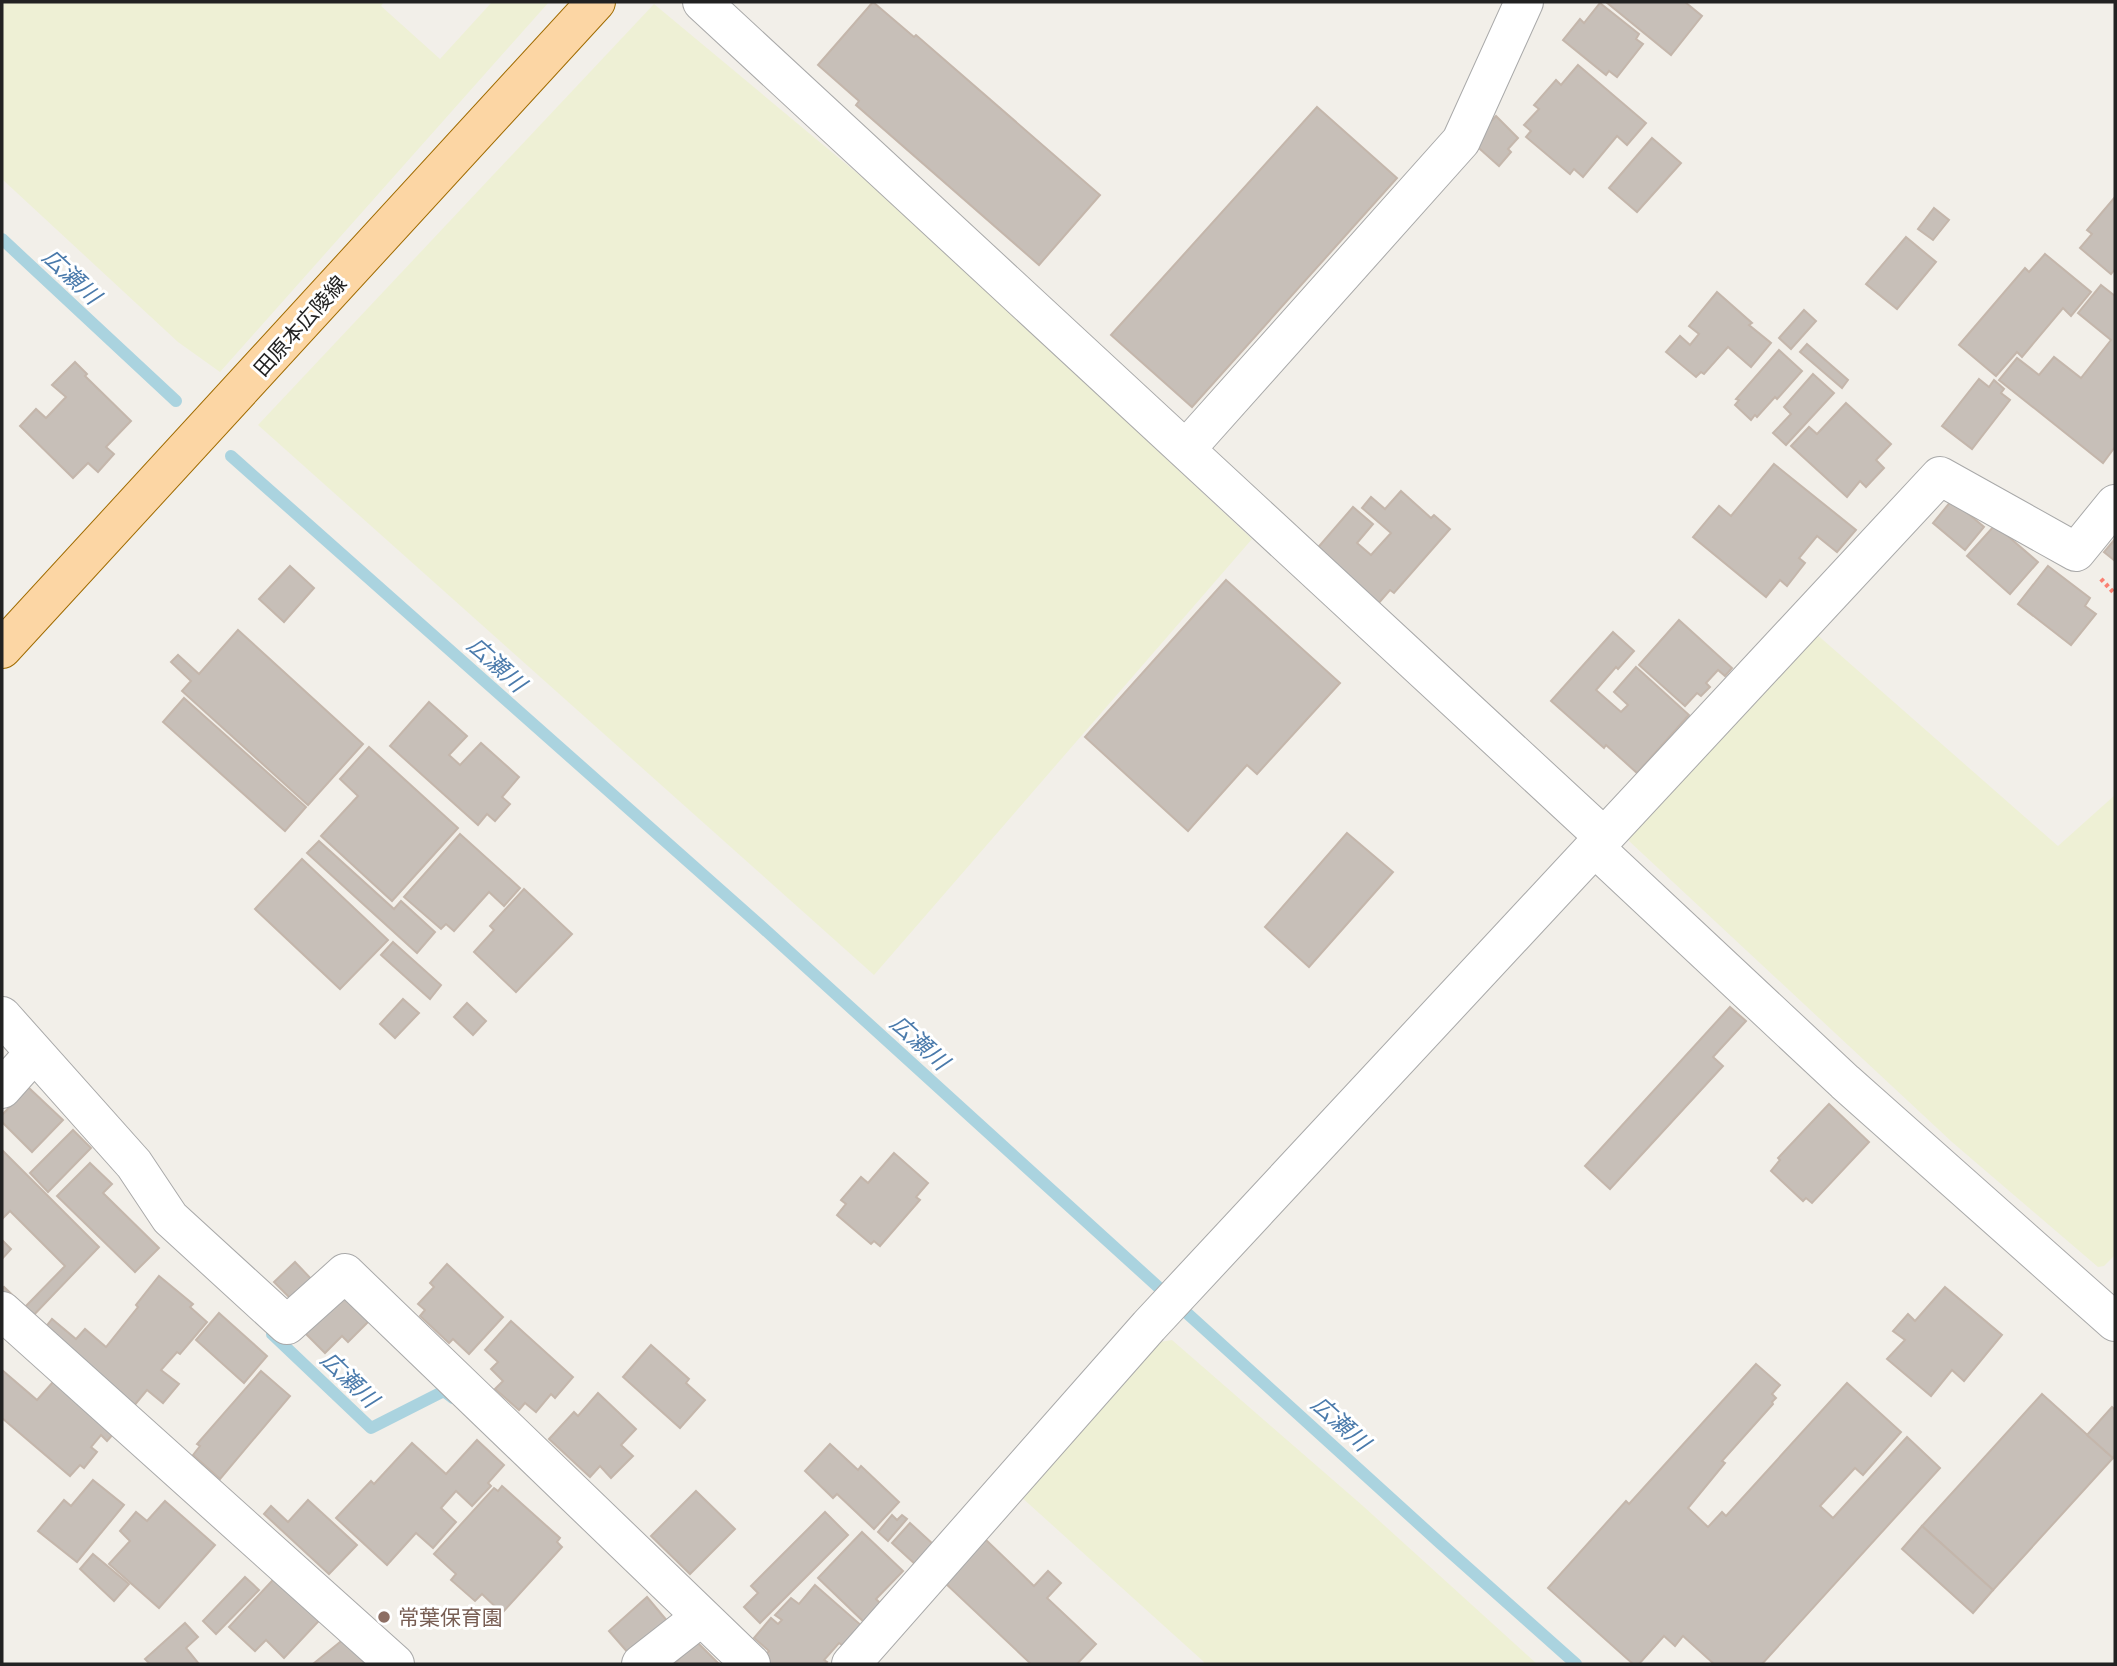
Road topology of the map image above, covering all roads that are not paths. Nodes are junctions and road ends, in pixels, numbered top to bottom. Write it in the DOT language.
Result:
graph roads {
  1 [pos="596,2"];
  2 [pos="702,2"];
  3 [pos="1524,2"];
  4 [pos="1186,449"];
  5 [pos="2115,504"];
  6 [pos="2,649"];
  7 [pos="1599,842"];
  8 [pos="2,1016"];
  9 [pos="18,1071"];
  10 [pos="2,1311"];
  11 [pos="2115,1322"];
  12 [pos="692,1624"];
  13 [pos="395,1664"];
  14 [pos="641,1664"];
  15 [pos="751,1664"];
  16 [pos="851,1664"];
  1 -- 6 [label="main road, 田原本広陵線"];
  2 -- 4 [label="street"];
  3 -- 4 [label="street"];
  4 -- 7 [label="street"];
  5 -- 7 [label="street"];
  7 -- 11 [label="street"];
  7 -- 16 [label="street"];
  8 -- 9 [label="street"];
  9 -- 12 [label="street"];
  10 -- 13 [label="street"];
  12 -- 14 [label="street"];
  12 -- 15 [label="street"];
}
